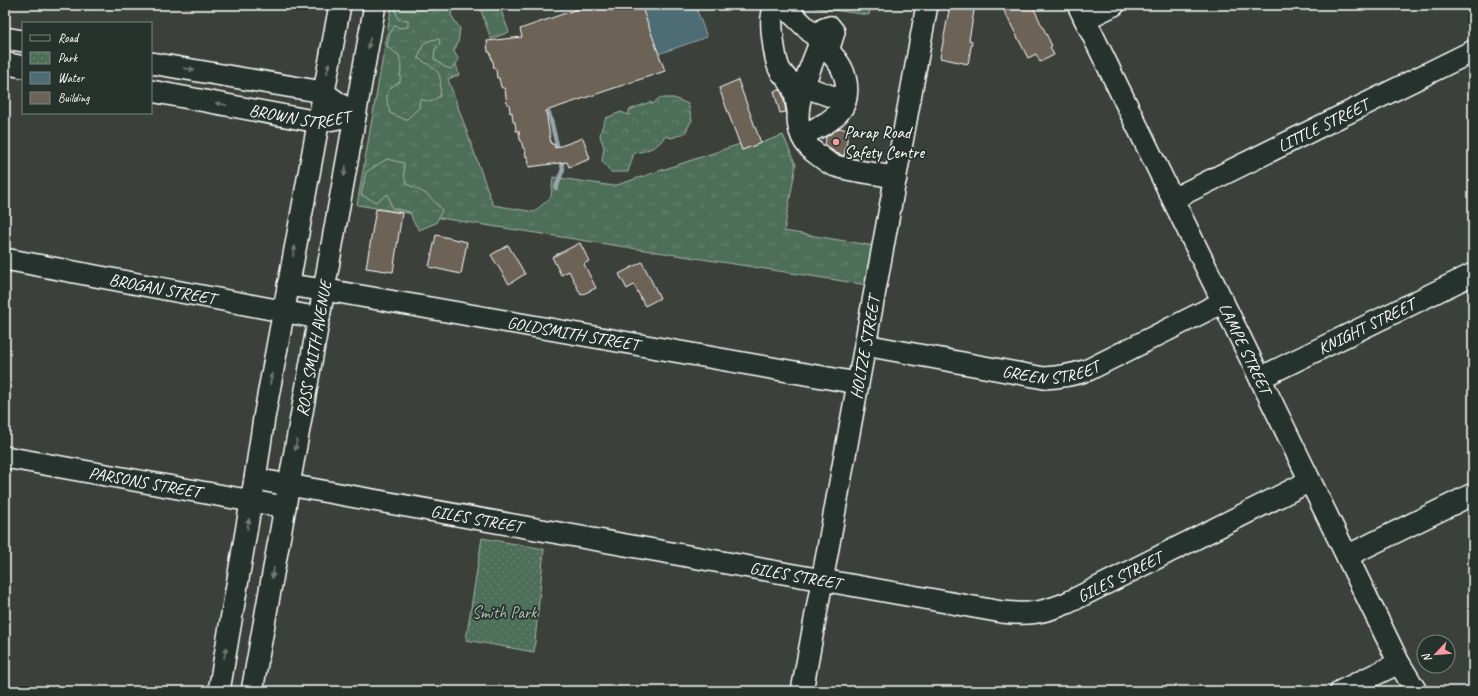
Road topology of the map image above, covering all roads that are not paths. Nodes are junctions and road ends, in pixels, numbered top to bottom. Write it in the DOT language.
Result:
graph roads {
  1 [pos="340,5"];
  2 [pos="375,5"];
  3 [pos="927,5"];
  4 [pos="1114,5"];
  5 [pos="1081,12"];
  6 [pos="5,38"];
  7 [pos="22,41"];
  8 [pos="824,46"];
  9 [pos="1473,51"];
  10 [pos="5,63"];
  11 [pos="152,63"];
  12 [pos="22,66"];
  13 [pos="804,83"];
  14 [pos="152,91"];
  15 [pos="323,92"];
  16 [pos="846,100"];
  17 [pos="356,115"];
  18 [pos="318,122"];
  19 [pos="807,133"];
  20 [pos="896,178"];
  21 [pos="1173,199"];
  22 [pos="5,259"];
  23 [pos="1473,274"];
  24 [pos="288,284"];
  25 [pos="324,290"];
  26 [pos="1223,302"];
  27 [pos="284,311"];
  28 [pos="319,318"];
  29 [pos="865,345"];
  30 [pos="1260,378"];
  31 [pos="857,383"];
  32 [pos="5,457"];
  33 [pos="255,479"];
  34 [pos="1310,482"];
  35 [pos="289,484"];
  36 [pos="1473,494"];
  37 [pos="252,501"];
  38 [pos="285,507"];
  39 [pos="1347,556"];
  40 [pos="822,580"];
  41 [pos="1399,663"];
  42 [pos="219,691"];
  43 [pos="252,691"];
  44 [pos="802,691"];
  45 [pos="1341,691"];
  46 [pos="1416,691"];
  15 -- 1 [label="street, one-way"];
  2 -- 17 [label="street, ROSS SMITH AVENUE, one-way"];
  3 -- 20 [label="street, HOLTZE STREET"];
  4 -- 5 [label="street"];
  5 -- 21 [label="street, LAMPE STREET"];
  6 -- 7 [label="street"];
  8 -- 13 [label="street"];
  8 -- 13 [label="street"];
  8 -- 16 [label="street"];
  9 -- 21 [label="street, LITTLE STREET"];
  10 -- 12 [label="street"];
  11 -- 15 [label="street, BROWN STREET, one-way"];
  13 -- 16 [label="street"];
  13 -- 19 [label="street"];
  13 -- 19 [label="street"];
  18 -- 14 [label="street, BROWN STREET, one-way"];
  15 -- 17 [label="street, BROWN STREET"];
  15 -- 18 [label="street"];
  16 -- 19 [label="street"];
  17 -- 18 [label="street, BROWN STREET"];
  17 -- 25 [label="street, ROSS SMITH AVENUE, one-way"];
  24 -- 18 [label="street, one-way"];
  19 -- 20 [label="street"];
  20 -- 29 [label="street, HOLTZE STREET"];
  21 -- 26 [label="street, LAMPE STREET"];
  22 -- 27 [label="street, BROGAN STREET"];
  23 -- 30 [label="street, KNIGHT STREET"];
  24 -- 25 [label="street, GOLDSMITH STREET"];
  24 -- 27 [label="street"];
  25 -- 28 [label="street, ROSS SMITH AVENUE"];
  25 -- 31 [label="street, GOLDSMITH STREET"];
  26 -- 29 [label="street, GREEN STREET"];
  26 -- 30 [label="street, LAMPE STREET"];
  27 -- 28 [label="street, BROGAN STREET"];
  33 -- 27 [label="street, one-way"];
  28 -- 35 [label="street, ROSS SMITH AVENUE, one-way"];
  29 -- 31 [label="street, HOLTZE STREET"];
  30 -- 34 [label="street, LAMPE STREET"];
  31 -- 40 [label="street, HOLTZE STREET"];
  32 -- 37 [label="street, PARSONS STREET"];
  33 -- 35 [label="street, GILES STREET"];
  33 -- 37 [label="street"];
  34 -- 39 [label="street, LAMPE STREET"];
  34 -- 40 [label="street, GILES STREET"];
  35 -- 38 [label="street, ROSS SMITH AVENUE"];
  35 -- 40 [label="street, GILES STREET"];
  36 -- 39 [label="street"];
  37 -- 38 [label="street, PARSONS STREET"];
  42 -- 37 [label="street, one-way"];
  38 -- 43 [label="street, ROSS SMITH AVENUE, one-way"];
  39 -- 41 [label="street, LAMPE STREET"];
  40 -- 44 [label="street, HOLTZE STREET"];
  41 -- 45 [label="street"];
  41 -- 46 [label="street, LAMPE STREET"];
}
